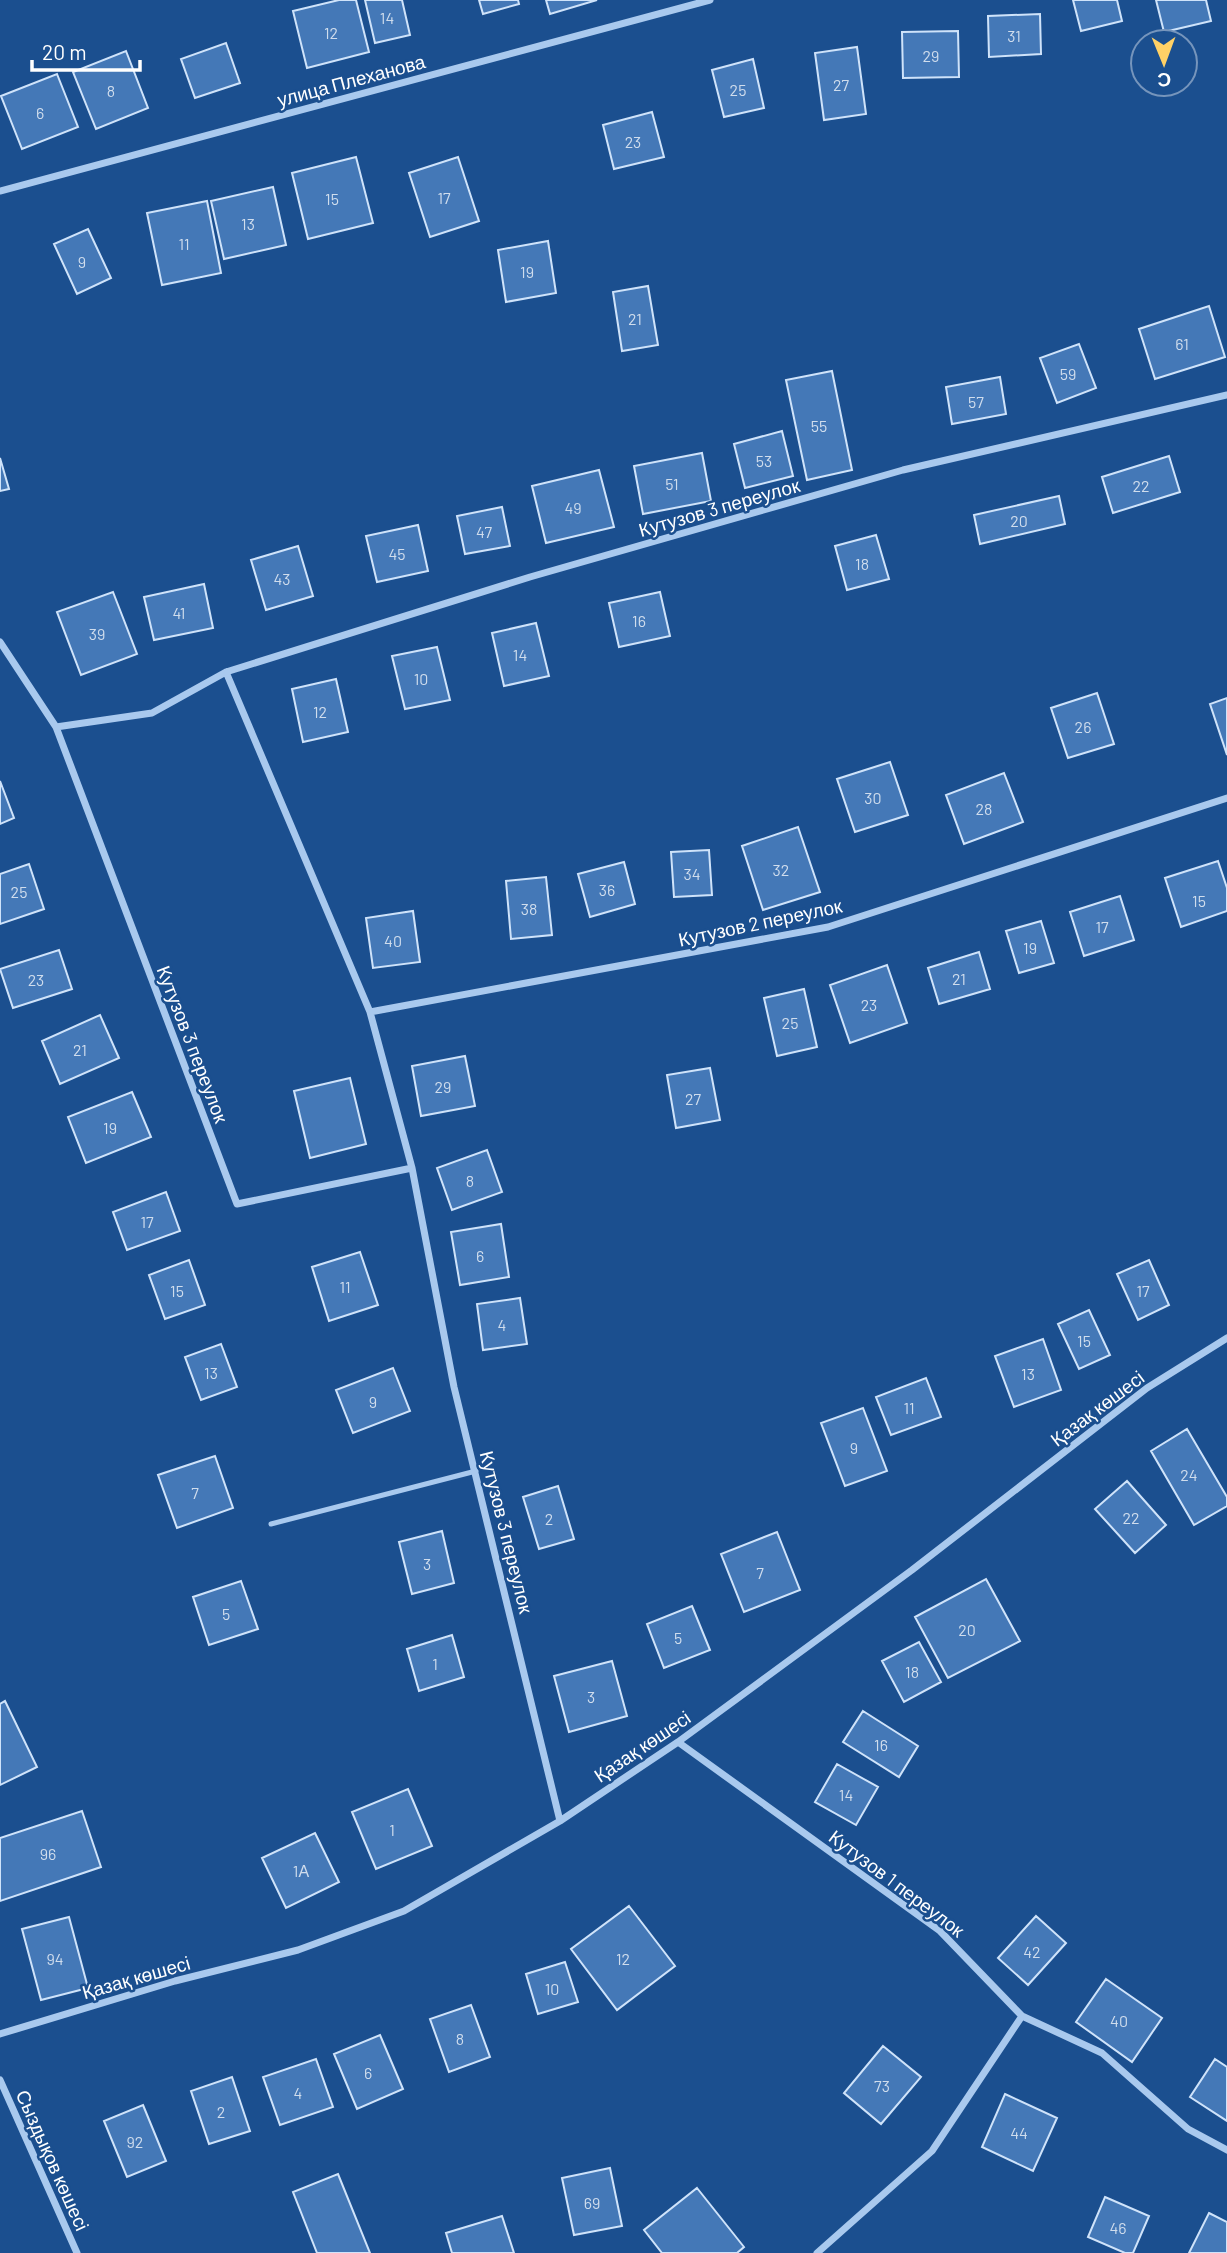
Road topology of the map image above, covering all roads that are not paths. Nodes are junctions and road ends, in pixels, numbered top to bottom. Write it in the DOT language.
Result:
graph roads {
  1 [pos="710,0"];
  2 [pos="0,191"];
  3 [pos="1227,395"];
  4 [pos="0,642"];
  5 [pos="226,673"];
  6 [pos="55,727"];
  7 [pos="1227,798"];
  8 [pos="370,1012"];
  9 [pos="412,1168"];
  10 [pos="1227,1338"];
  11 [pos="476,1472"];
  12 [pos="271,1524"];
  13 [pos="678,1742"];
  14 [pos="560,1821"];
  15 [pos="1022,2015"];
  16 [pos="0,2034"];
  17 [pos="0,2080"];
  18 [pos="1227,2150"];
  19 [pos="77,2253"];
  20 [pos="817,2253"];
  1 -- 2 [label="street, улица Плеханова"];
  3 -- 5 [label="street, Кутузов 3 переулок"];
  4 -- 6 [label="street, Кутузов 3 переулок"];
  5 -- 6 [label="street, Кутузов 3 переулок"];
  5 -- 8 [label="street, Кутузов 3 переулок"];
  6 -- 9 [label="street, Кутузов 3 переулок"];
  7 -- 8 [label="street, Кутузов 2 переулок"];
  8 -- 9 [label="street, Кутузов 3 переулок"];
  9 -- 11 [label="street, Кутузов 3 переулок"];
  10 -- 13 [label="street, Қазақ көшесі"];
  11 -- 12 [label="lane"];
  11 -- 14 [label="street, Кутузов 3 переулок"];
  13 -- 14 [label="street, Қазақ көшесі"];
  13 -- 15 [label="street, Кутузов 1 переулок"];
  14 -- 16 [label="street, Қазақ көшесі"];
  15 -- 18 [label="street, Кутузов 1 переулок"];
  15 -- 20 [label="street"];
  17 -- 19 [label="street, Сыздықов көшесі"];
}
